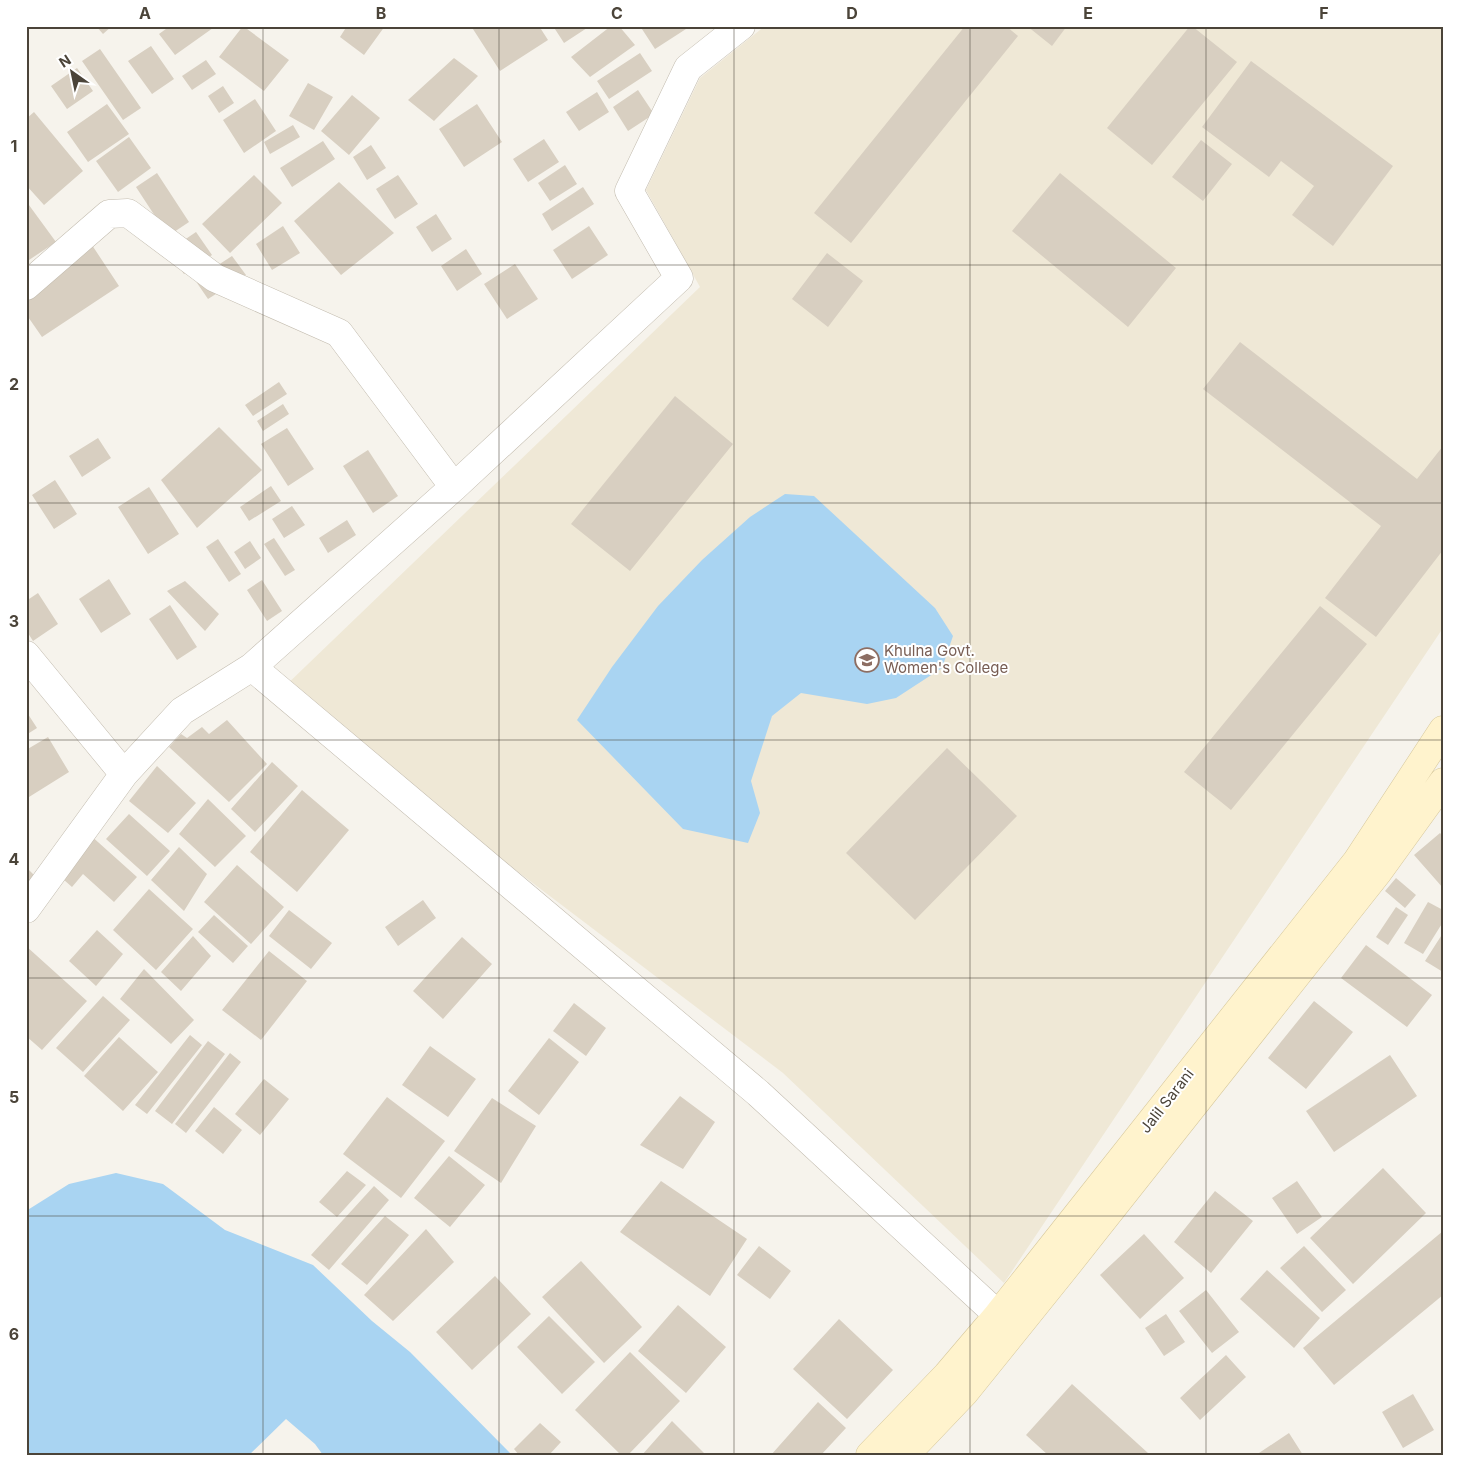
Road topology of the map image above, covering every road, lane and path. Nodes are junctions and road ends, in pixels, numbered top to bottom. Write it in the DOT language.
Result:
graph roads {
  1 [pos="741,26"];
  2 [pos="26,286"];
  3 [pos="454,487"];
  4 [pos="26,655"];
  5 [pos="252,667"];
  6 [pos="1443,730"];
  7 [pos="124,774"];
  8 [pos="1440,795"];
  9 [pos="26,909"];
  10 [pos="998,1315"];
  11 [pos="870,1455"];
  12 [pos="905,1455"];
  1 -- 3 [label="street"];
  2 -- 3 [label="street"];
  3 -- 5 [label="street"];
  4 -- 7 [label="street"];
  5 -- 7 [label="street"];
  5 -- 10 [label="street"];
  6 -- 10 [label="main road, Jalil Sarani"];
  7 -- 9 [label="street"];
  8 -- 12 [label="main road, Jalil Sarani"];
  10 -- 11 [label="main road, Jalil Sarani"];
}
